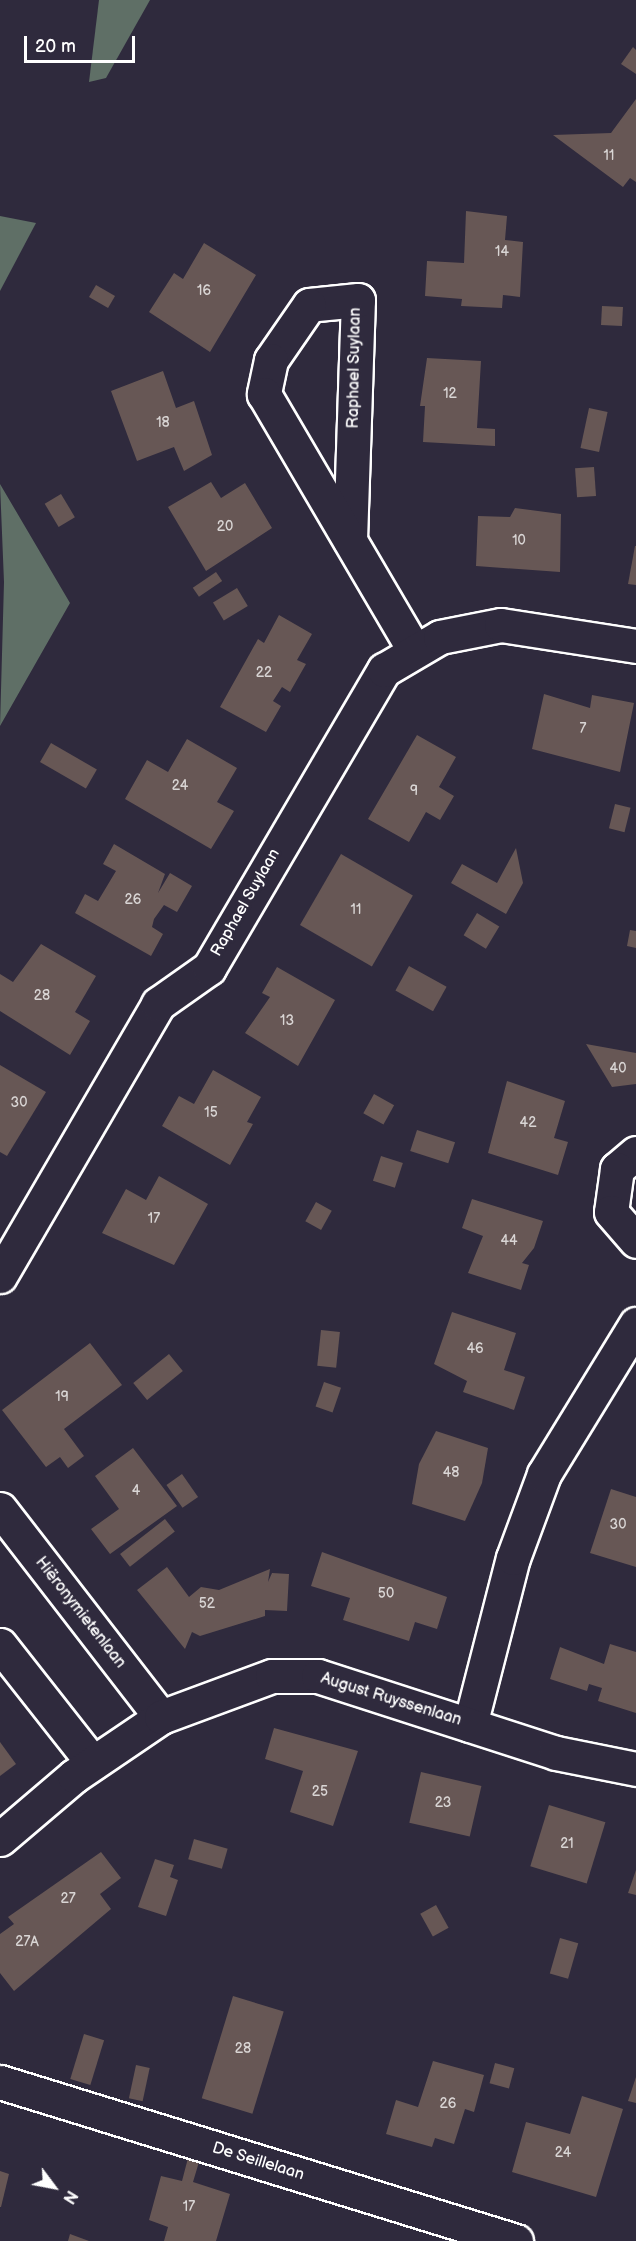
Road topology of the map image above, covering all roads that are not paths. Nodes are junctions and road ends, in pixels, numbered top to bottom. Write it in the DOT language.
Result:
graph roads {
  1 [pos="350,540"];
  2 [pos="636,646"];
  3 [pos="415,651"];
  4 [pos="636,1153"];
  5 [pos="636,1240"];
  6 [pos="0,1276"];
  7 [pos="636,1324"];
  8 [pos="0,1509"];
  9 [pos="0,1645"];
  10 [pos="161,1717"];
  11 [pos="470,1725"];
  12 [pos="93,1763"];
  13 [pos="636,1769"];
  14 [pos="0,1839"];
  15 [pos="0,2082"];
  16 [pos="516,2241"];
  1 -- 1 [label="street, Raphael Suylaan"];
  1 -- 3 [label="street, Raphael Suylaan"];
  2 -- 3 [label="street, Raphael Suylaan"];
  3 -- 6 [label="street, Raphael Suylaan"];
  4 -- 5 [label="street"];
  7 -- 11 [label="street, August Ruyssenlaan"];
  8 -- 10 [label="street, Hiëronymietenlaan"];
  9 -- 12 [label="street"];
  10 -- 11 [label="street, August Ruyssenlaan"];
  10 -- 12 [label="street, August Ruyssenlaan"];
  11 -- 13 [label="street, August Ruyssenlaan"];
  12 -- 14 [label="street, August Ruyssenlaan"];
  15 -- 16 [label="street, De Seillelaan"];
}
